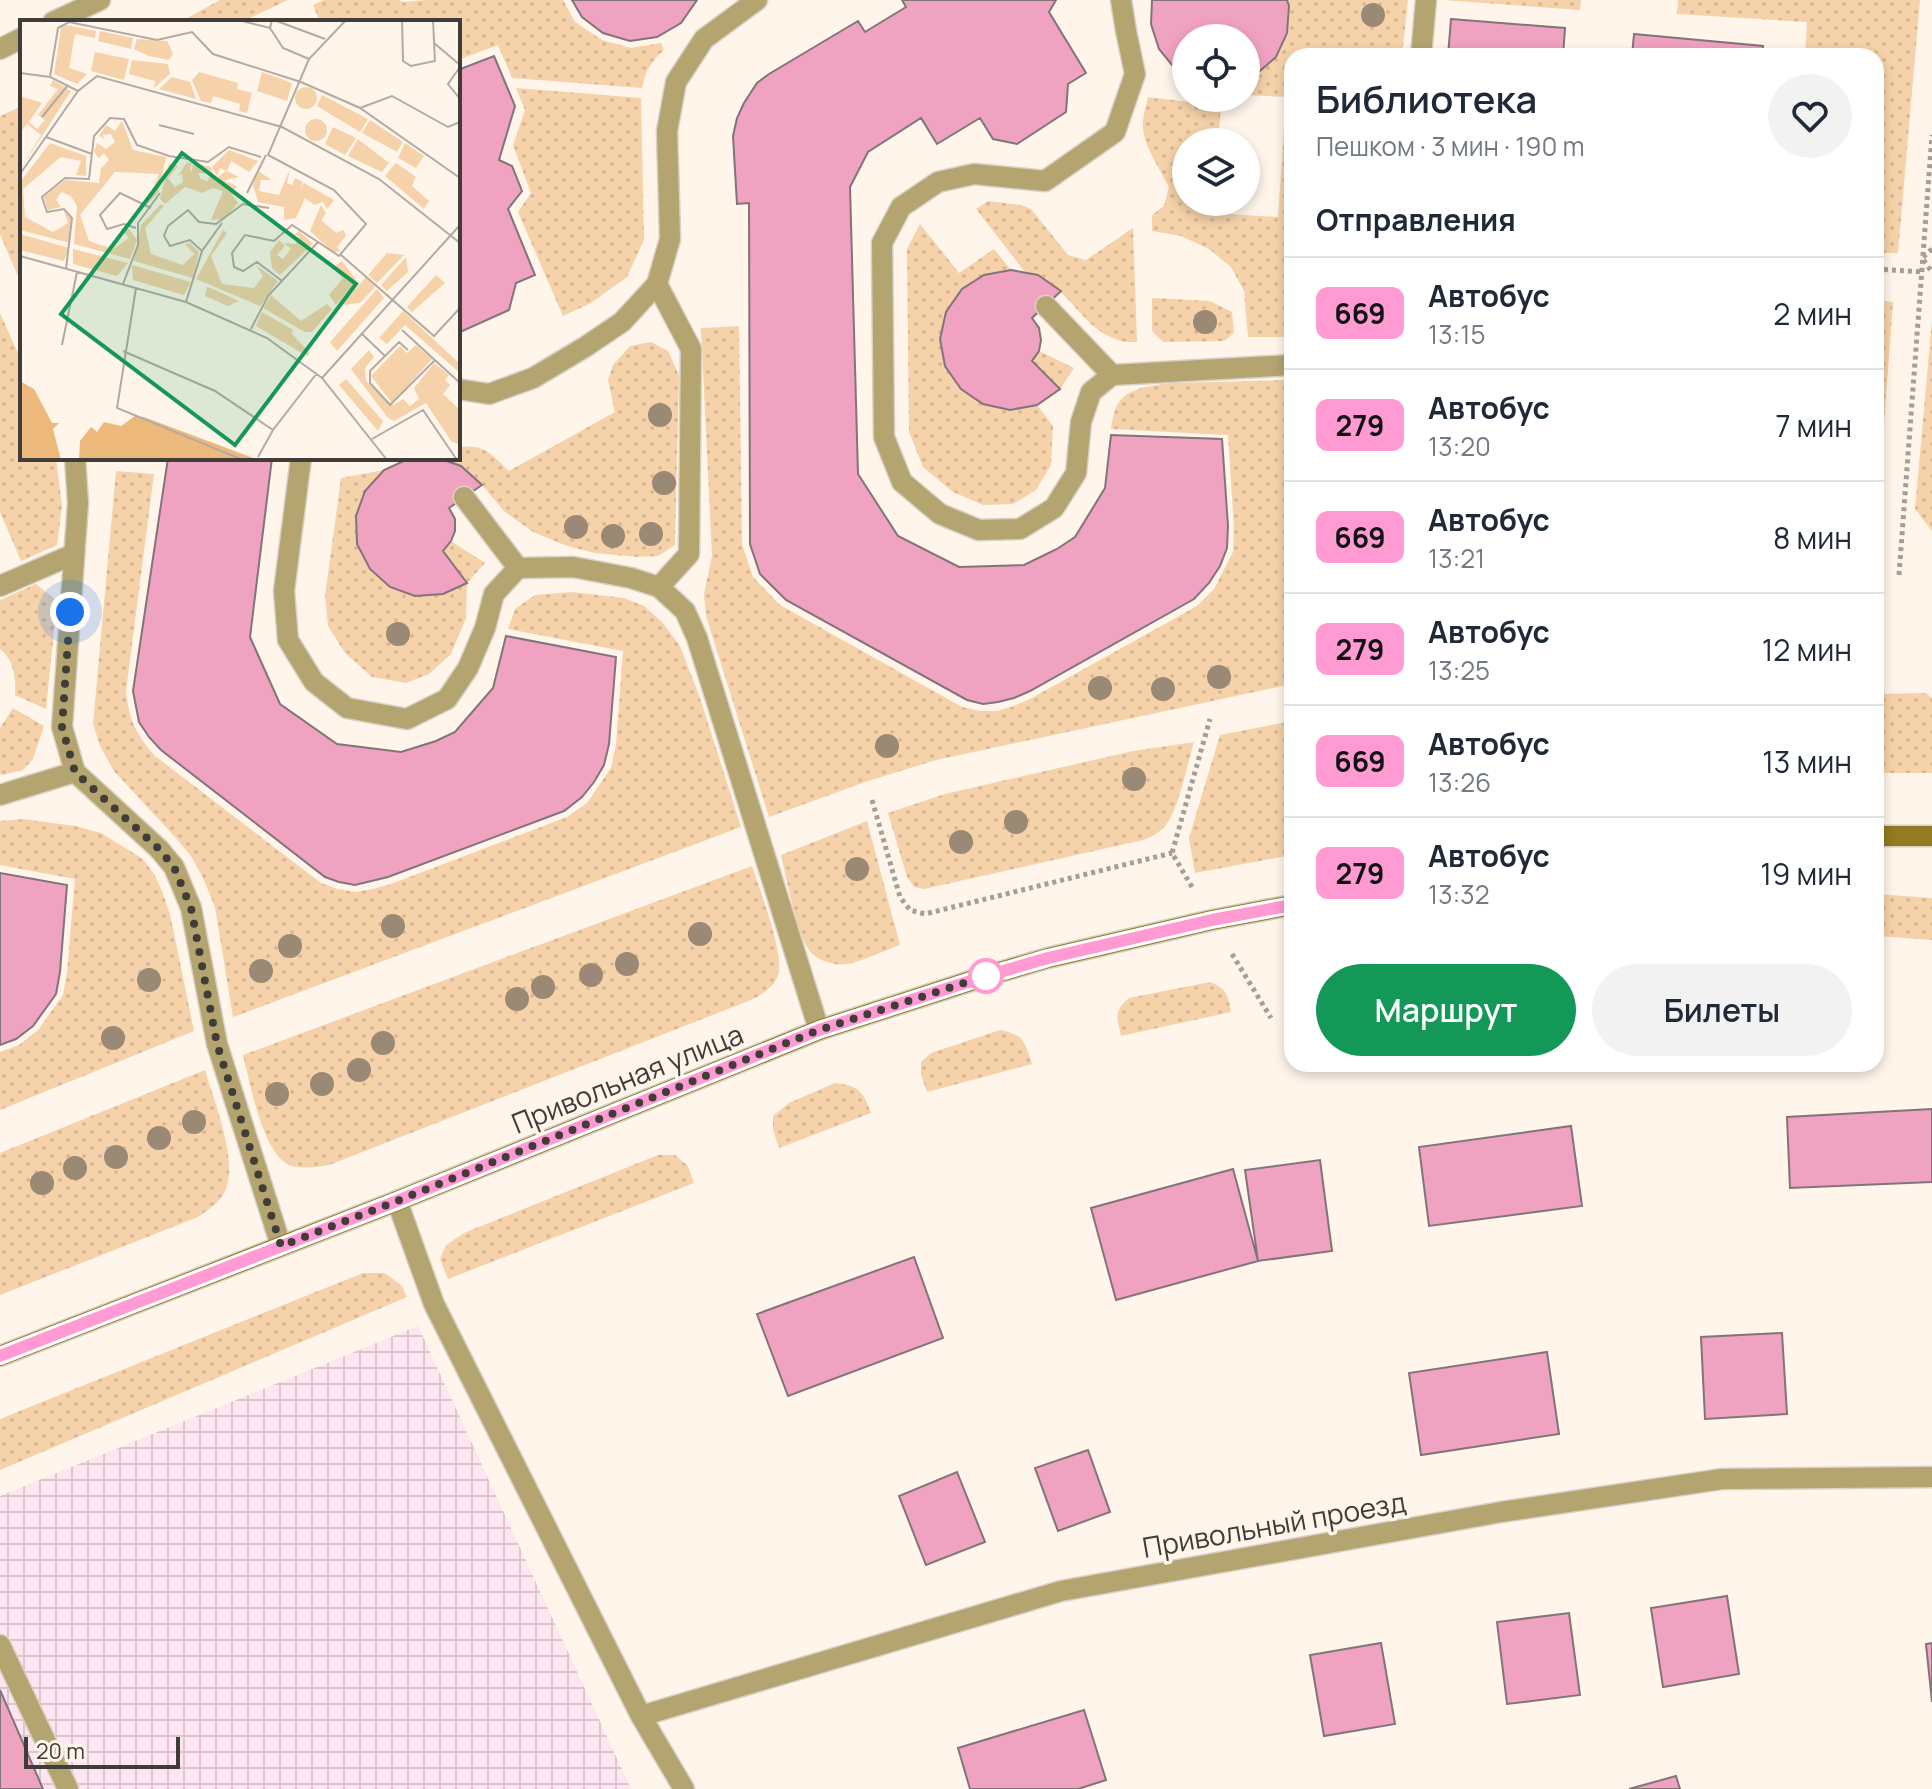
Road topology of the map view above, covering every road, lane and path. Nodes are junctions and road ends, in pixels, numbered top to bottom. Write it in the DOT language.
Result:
graph roads {
  1 [pos="100,0"];
  2 [pos="757,0"];
  3 [pos="1121,0"];
  4 [pos="1426,0"];
  5 [pos="57,20"];
  6 [pos="20,39"];
  7 [pos="1422,48"];
  8 [pos="0,49"];
  9 [pos="1932,135"];
  10 [pos="1932,249"];
  11 [pos="1922,258"];
  12 [pos="1884,270"];
  13 [pos="1922,272"];
  14 [pos="1932,272"];
  15 [pos="657,284"];
  16 [pos="1046,306"];
  17 [pos="1284,365"];
  18 [pos="1112,375"];
  19 [pos="460,389"];
  20 [pos="75,460"];
  21 [pos="301,460"];
  22 [pos="464,497"];
  23 [pos="74,554"];
  24 [pos="518,568"];
  25 [pos="1899,575"];
  26 [pos="0,586"];
  27 [pos="659,587"];
  28 [pos="1210,719"];
  29 [pos="75,772"];
  30 [pos="0,795"];
  31 [pos="872,800"];
  32 [pos="1884,836"];
  33 [pos="1932,836"];
  34 [pos="1172,853"];
  35 [pos="1284,906"];
  36 [pos="1212,920"];
  37 [pos="1271,1018"];
  38 [pos="819,1030"];
  39 [pos="397,1201"];
  40 [pos="281,1246"];
  41 [pos="0,1356"];
  42 [pos="1932,1477"];
  43 [pos="0,1645"];
  44 [pos="641,1716"];
  45 [pos="68,1789"];
  46 [pos="684,1789"];
  1 -- 5 [label="street"];
  2 -- 15 [label="street"];
  3 -- 18 [label="street"];
  4 -- 7 [label="street"];
  6 -- 8 [label="street"];
  9 -- 11 [label="path"];
  10 -- 11 [label="path"];
  11 -- 13 [label="path"];
  11 -- 14 [label="path"];
  12 -- 13 [label="path"];
  13 -- 25 [label="path"];
  15 -- 19 [label="street"];
  15 -- 27 [label="street"];
  16 -- 18 [label="street"];
  17 -- 18 [label="street"];
  20 -- 23 [label="street"];
  21 -- 24 [label="street"];
  22 -- 24 [label="street"];
  23 -- 26 [label="street"];
  23 -- 29 [label="street"];
  24 -- 27 [label="street"];
  27 -- 38 [label="street"];
  28 -- 34 [label="path"];
  29 -- 30 [label="street"];
  29 -- 40 [label="street"];
  31 -- 34 [label="path"];
  32 -- 33 [label="main road"];
  34 -- 36 [label="path"];
  35 -- 36 [label="main road, Привольная улица"];
  36 -- 37 [label="path"];
  36 -- 38 [label="main road, Привольная улица"];
  38 -- 39 [label="main road, Привольная улица"];
  39 -- 40 [label="main road, Привольная улица"];
  39 -- 44 [label="street"];
  40 -- 41 [label="main road, Привольная улица"];
  42 -- 44 [label="street, Привольный проезд"];
  43 -- 45 [label="street"];
  44 -- 46 [label="street"];
}
